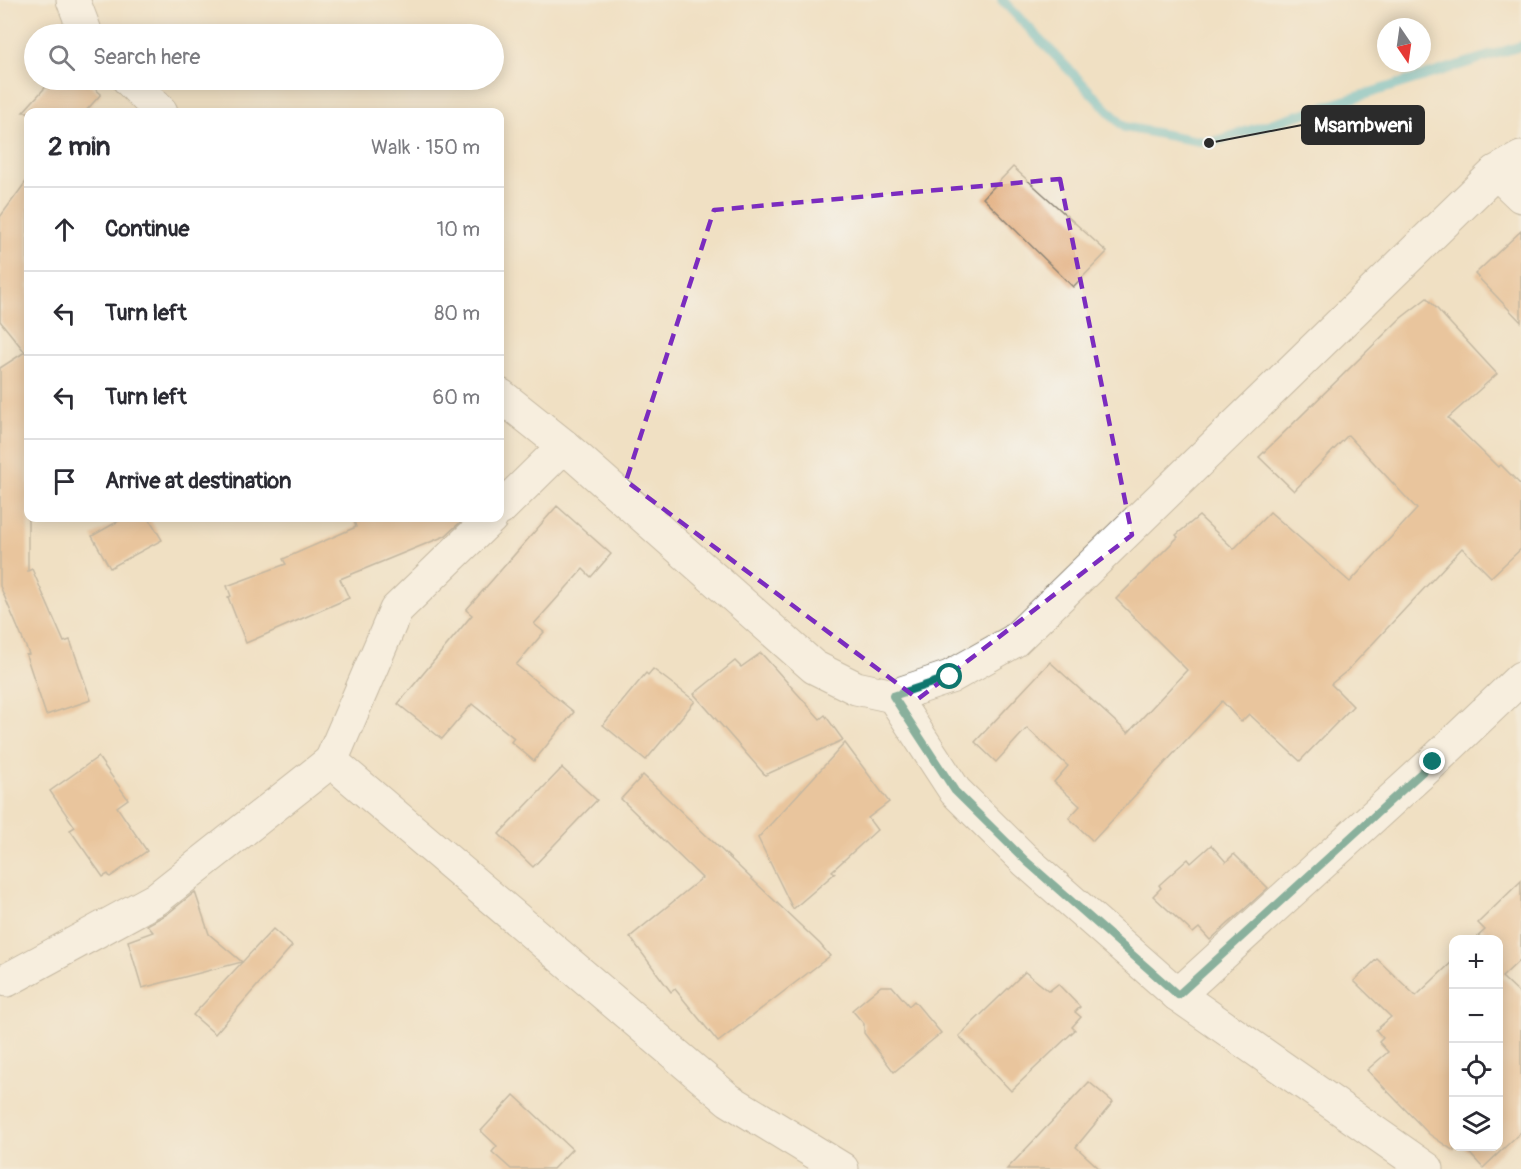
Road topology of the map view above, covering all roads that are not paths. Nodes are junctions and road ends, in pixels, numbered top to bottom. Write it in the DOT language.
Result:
graph roads {
  1 [pos="73,0"];
  2 [pos="82,24"];
  3 [pos="139,90"];
  4 [pos="157,108"];
  5 [pos="1509,165"];
  6 [pos="1521,196"];
  7 [pos="504,398"];
  8 [pos="564,446"];
  9 [pos="504,505"];
  10 [pos="487,522"];
  11 [pos="1521,678"];
  12 [pos="893,696"];
  13 [pos="331,761"];
  14 [pos="7,980"];
  15 [pos="1178,995"];
  16 [pos="842,1169"];
  17 [pos="1427,1169"];
  1 -- 2 [label="street"];
  3 -- 4 [label="street"];
  5 -- 6 [label="street"];
  5 -- 12 [label="street"];
  7 -- 8 [label="street"];
  8 -- 9 [label="street"];
  8 -- 12 [label="street"];
  10 -- 13 [label="street"];
  11 -- 15 [label="street"];
  12 -- 15 [label="street"];
  13 -- 14 [label="street"];
  13 -- 16 [label="street"];
  15 -- 17 [label="street"];
}
